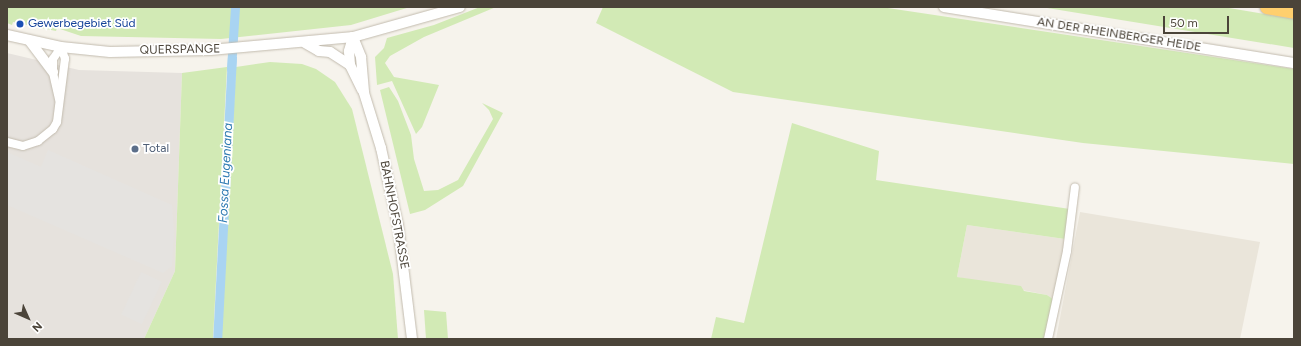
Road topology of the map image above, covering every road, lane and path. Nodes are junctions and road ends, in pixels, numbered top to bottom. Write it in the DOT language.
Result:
graph roads {
  1 [pos="460,7"];
  2 [pos="944,7"];
  3 [pos="1267,7"];
  4 [pos="1294,12"];
  5 [pos="7,35"];
  6 [pos="353,38"];
  7 [pos="29,40"];
  8 [pos="305,43"];
  9 [pos="61,47"];
  10 [pos="1294,63"];
  11 [pos="350,65"];
  12 [pos="53,72"];
  13 [pos="364,93"];
  14 [pos="61,107"];
  15 [pos="7,142"];
  16 [pos="1075,187"];
  17 [pos="412,339"];
  18 [pos="1048,339"];
  1 -- 6 [label="street"];
  2 -- 10 [label="street, AN DER RHEINBERGER HEIDE"];
  3 -- 4 [label="highway"];
  5 -- 7 [label="street, QUERSPANGE"];
  6 -- 8 [label="street, QUERSPANGE"];
  6 -- 11 [label="street, BAHNHOFSTRASSE"];
  6 -- 13 [label="street, BAHNHOFSTRASSE"];
  7 -- 9 [label="street, QUERSPANGE"];
  7 -- 12 [label="street"];
  8 -- 9 [label="street, QUERSPANGE"];
  8 -- 11 [label="street"];
  9 -- 12 [label="street"];
  9 -- 14 [label="street"];
  11 -- 13 [label="street, BAHNHOFSTRASSE"];
  12 -- 14 [label="street"];
  13 -- 17 [label="street, BAHNHOFSTRASSE"];
  14 -- 15 [label="street"];
  16 -- 18 [label="street"];
}
